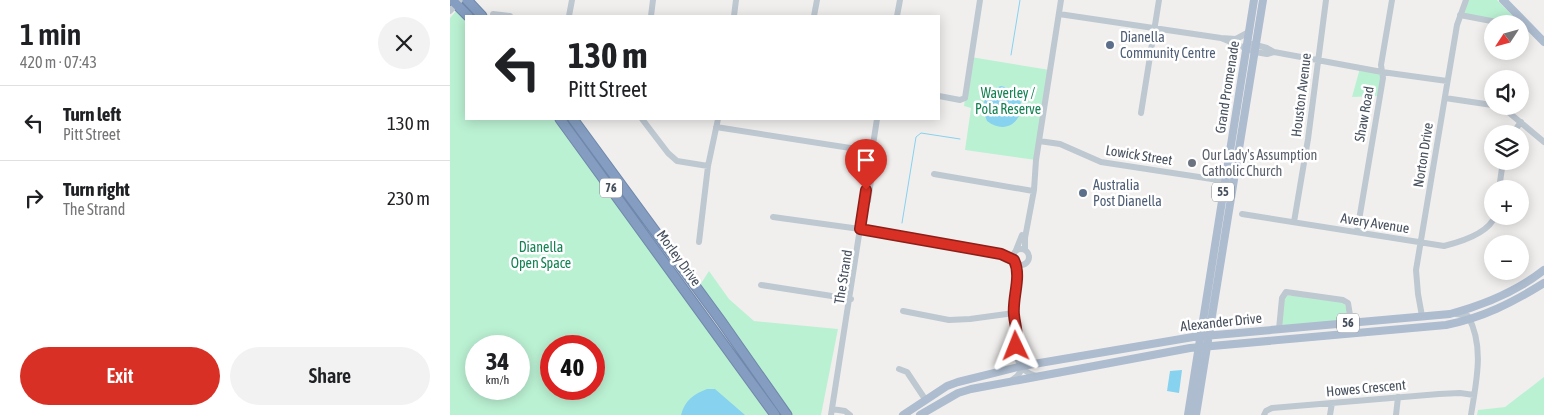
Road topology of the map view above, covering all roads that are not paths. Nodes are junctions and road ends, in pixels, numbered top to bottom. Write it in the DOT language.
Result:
graph roads {
  1 [pos="467,0"];
  2 [pos="572,0"];
  3 [pos="654,0"];
  4 [pos="736,0"];
  5 [pos="817,0"];
  6 [pos="898,0"];
  7 [pos="980,0"];
  8 [pos="1061,0"];
  9 [pos="1159,0"];
  10 [pos="1254,0"];
  11 [pos="1263,0"];
  12 [pos="1326,0"];
  13 [pos="1392,0"];
  14 [pos="1466,0"];
  15 [pos="1503,0"];
  16 [pos="455,4"];
  17 [pos="493,14"];
  18 [pos="1059,14"];
  19 [pos="467,15"];
  20 [pos="481,15"];
  21 [pos="502,15"];
  22 [pos="569,15"];
  23 [pos="651,15"];
  24 [pos="734,15"];
  25 [pos="814,15"];
  26 [pos="895,15"];
  27 [pos="1460,15"];
  28 [pos="1517,15"];
  29 [pos="1484,19"];
  30 [pos="1529,26"];
  31 [pos="1155,29"];
  32 [pos="1249,32"];
  33 [pos="1542,37"];
  34 [pos="1221,38"];
  35 [pos="1247,45"];
  36 [pos="1255,48"];
  37 [pos="1317,59"];
  38 [pos="1382,72"];
  39 [pos="1447,81"];
  40 [pos="940,96"];
  41 [pos="1445,98"];
  42 [pos="1484,104"];
  43 [pos="1141,113"];
  44 [pos="1512,115"];
  45 [pos="561,120"];
  46 [pos="574,120"];
  47 [pos="643,120"];
  48 [pos="718,120"];
  49 [pos="879,120"];
  50 [pos="1521,122"];
  51 [pos="1519,125"];
  52 [pos="716,128"];
  53 [pos="1039,140"];
  54 [pos="1544,142"];
  55 [pos="874,152"];
  56 [pos="708,166"];
  57 [pos="1235,173"];
  58 [pos="934,174"];
  59 [pos="1225,181"];
  60 [pos="1032,191"];
  61 [pos="1242,214"];
  62 [pos="773,217"];
  63 [pos="1294,222"];
  64 [pos="1026,223"];
  65 [pos="1490,225"];
  66 [pos="862,230"];
  67 [pos="1357,232"];
  68 [pos="699,242"];
  69 [pos="1422,243"];
  70 [pos="1016,250"];
  71 [pos="1025,250"];
  72 [pos="1001,254"];
  73 [pos="1015,261"];
  74 [pos="1024,264"];
  75 [pos="1544,270"];
  76 [pos="1017,280"];
  77 [pos="1544,283"];
  78 [pos="761,286"];
  79 [pos="850,299"];
  80 [pos="1485,303"];
  81 [pos="903,311"];
  82 [pos="1014,313"];
  83 [pos="1450,314"];
  84 [pos="1422,316"];
  85 [pos="1470,320"];
  86 [pos="1352,323"];
  87 [pos="1279,329"];
  88 [pos="1353,333"];
  89 [pos="1209,335"];
  90 [pos="1200,336"];
  91 [pos="1203,347"];
  92 [pos="1022,366"];
  93 [pos="899,369"];
  94 [pos="1036,376"];
  95 [pos="1011,381"];
  96 [pos="1474,395"];
  97 [pos="1398,397"];
  98 [pos="926,399"];
  99 [pos="1332,404"];
  100 [pos="834,412"];
  101 [pos="775,415"];
  102 [pos="787,415"];
  103 [pos="850,415"];
  104 [pos="903,415"];
  105 [pos="920,415"];
  106 [pos="1188,415"];
  107 [pos="1196,415"];
  108 [pos="1264,415"];
  109 [pos="1330,415"];
  110 [pos="1396,415"];
  111 [pos="1471,415"];
  1 -- 20 [label="highway"];
  2 -- 22 [label="street"];
  3 -- 23 [label="street"];
  4 -- 24 [label="street"];
  5 -- 25 [label="street"];
  6 -- 26 [label="street"];
  7 -- 40 [label="street"];
  8 -- 18 [label="street"];
  9 -- 31 [label="street"];
  10 -- 32 [label="main road, Grand Promenade / 55"];
  11 -- 36 [label="main road, Grand Promenade / 55"];
  12 -- 37 [label="street, Houston Avenue"];
  13 -- 38 [label="street, Shaw Road"];
  14 -- 27 [label="street, Norton Drive"];
  15 -- 28 [label="main road"];
  16 -- 19 [label="highway"];
  17 -- 21 [label="street"];
  18 -- 31 [label="street"];
  18 -- 53 [label="street"];
  27 -- 29 [label="street"];
  27 -- 39 [label="street, Norton Drive"];
  30 -- 33 [label="main road"];
  31 -- 34 [label="street"];
  31 -- 43 [label="street"];
  32 -- 34 [label="street"];
  32 -- 35 [label="main road, Grand Promenade / 55"];
  34 -- 35 [label="street"];
  35 -- 36 [label="street"];
  35 -- 59 [label="main road, Grand Promenade / 55"];
  36 -- 37 [label="street"];
  36 -- 57 [label="main road, Grand Promenade / 55"];
  37 -- 38 [label="street"];
  37 -- 63 [label="street, Houston Avenue"];
  38 -- 39 [label="street"];
  38 -- 67 [label="street, Shaw Road"];
  39 -- 41 [label="street, Norton Drive"];
  41 -- 42 [label="street"];
  41 -- 69 [label="street, Norton Drive"];
  44 -- 50 [label="street"];
  45 -- 101 [label="highway, Morley Drive / 76"];
  46 -- 102 [label="highway, Morley Drive / 76"];
  47 -- 56 [label="street"];
  48 -- 52 [label="street"];
  49 -- 55 [label="street, The Strand"];
  50 -- 51 [label="street"];
  50 -- 54 [label="street"];
  52 -- 55 [label="street"];
  52 -- 56 [label="street"];
  53 -- 59 [label="street, Lowick Street"];
  53 -- 60 [label="street"];
  55 -- 66 [label="street, The Strand"];
  56 -- 68 [label="street"];
  57 -- 59 [label="street"];
  57 -- 89 [label="main road, Grand Promenade / 55"];
  58 -- 60 [label="street"];
  59 -- 90 [label="main road, Grand Promenade / 55"];
  60 -- 64 [label="street"];
  61 -- 63 [label="street, Avery Avenue"];
  62 -- 66 [label="street"];
  63 -- 67 [label="street, Avery Avenue"];
  64 -- 70 [label="street"];
  64 -- 71 [label="street"];
  65 -- 69 [label="street, Avery Avenue"];
  66 -- 72 [label="street"];
  66 -- 79 [label="street, The Strand"];
  67 -- 69 [label="street, Avery Avenue"];
  69 -- 84 [label="street, Norton Drive"];
  70 -- 71 [label="street"];
  70 -- 72 [label="street"];
  70 -- 73 [label="street"];
  71 -- 74 [label="street"];
  72 -- 73 [label="street"];
  73 -- 74 [label="street"];
  73 -- 76 [label="street"];
  74 -- 76 [label="street"];
  75 -- 80 [label="main road, Alexander Drive / 56"];
  76 -- 82 [label="street"];
  77 -- 85 [label="main road, Alexander Drive / 56"];
  78 -- 79 [label="street"];
  79 -- 100 [label="street, The Strand"];
  80 -- 83 [label="main road, Alexander Drive / 56"];
  80 -- 85 [label="street"];
  81 -- 82 [label="street"];
  82 -- 92 [label="street"];
  83 -- 84 [label="main road, Alexander Drive / 56"];
  83 -- 85 [label="street"];
  84 -- 86 [label="main road, Alexander Drive / 56"];
  85 -- 88 [label="main road, Alexander Drive / 56"];
  85 -- 96 [label="street"];
  86 -- 87 [label="main road, Alexander Drive / 56"];
  86 -- 87 [label="street"];
  86 -- 88 [label="street"];
  87 -- 89 [label="main road, Alexander Drive / 56"];
  88 -- 91 [label="main road, Alexander Drive / 56"];
  89 -- 90 [label="main road, Alexander Drive / 56"];
  89 -- 91 [label="main road, Grand Promenade / 55"];
  90 -- 91 [label="main road, Grand Promenade / 55"];
  90 -- 92 [label="main road, Alexander Drive / 56"];
  91 -- 94 [label="main road, Alexander Drive / 56"];
  91 -- 106 [label="main road, Grand Promenade / 55"];
  91 -- 107 [label="main road, Grand Promenade / 55"];
  92 -- 94 [label="street"];
  92 -- 95 [label="street"];
  92 -- 98 [label="main road, Alexander Drive / 56"];
  93 -- 98 [label="street"];
  94 -- 95 [label="main road, Alexander Drive / 56"];
  95 -- 105 [label="main road, Alexander Drive / 56"];
  96 -- 97 [label="street, Howes Crescent"];
  96 -- 111 [label="street"];
  97 -- 99 [label="street, Howes Crescent"];
  97 -- 110 [label="street"];
  98 -- 104 [label="main road, Alexander Drive / 56"];
  99 -- 108 [label="street, Howes Crescent"];
  99 -- 109 [label="street"];
  100 -- 103 [label="street, The Strand"];
}
